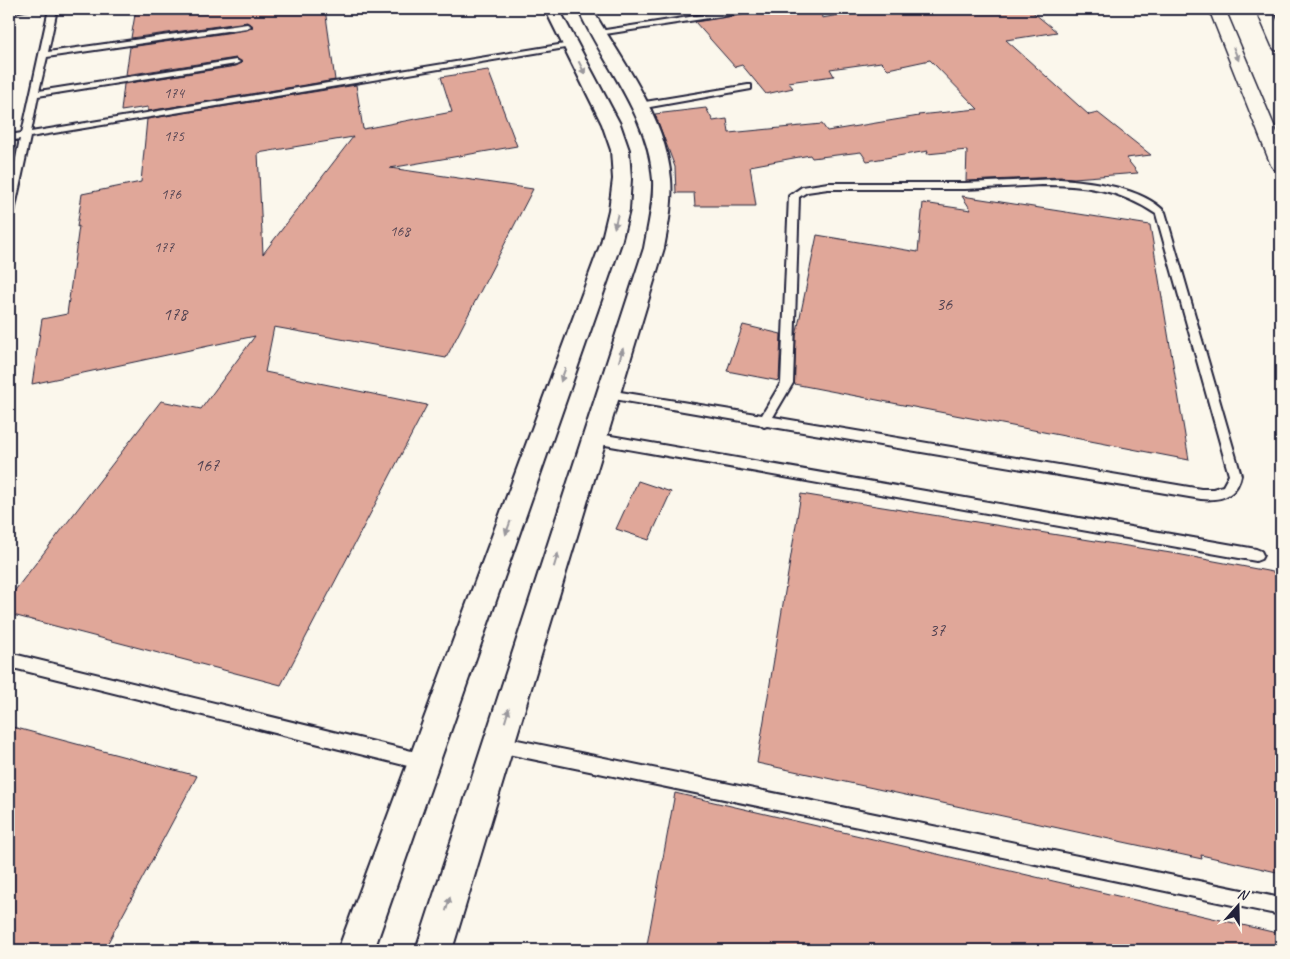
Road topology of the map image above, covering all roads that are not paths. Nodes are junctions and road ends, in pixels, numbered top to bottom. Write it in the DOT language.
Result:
graph roads {
  1 [pos="26,9"];
  2 [pos="54,9"];
  3 [pos="552,9"];
  4 [pos="585,9"];
  5 [pos="754,9"];
  6 [pos="1217,9"];
  7 [pos="1261,9"];
  8 [pos="1281,10"];
  9 [pos="9,11"];
  10 [pos="247,26"];
  11 [pos="598,33"];
  12 [pos="570,45"];
  13 [pos="1281,46"];
  14 [pos="43,55"];
  15 [pos="236,62"];
  16 [pos="748,88"];
  17 [pos="35,94"];
  18 [pos="638,106"];
  19 [pos="25,135"];
  20 [pos="9,138"];
  21 [pos="1281,165"];
  22 [pos="9,212"];
  23 [pos="608,394"];
  24 [pos="764,422"];
  25 [pos="594,438"];
  26 [pos="1256,555"];
  27 [pos="9,660"];
  28 [pos="498,744"];
  29 [pos="424,762"];
  30 [pos="1281,907"];
  31 [pos="356,950"];
  32 [pos="434,950"];
  1 -- 9 [label="lane"];
  2 -- 14 [label="lane"];
  3 -- 12 [label="street"];
  4 -- 11 [label="street"];
  5 -- 11 [label="lane"];
  6 -- 21 [label="street, one-way"];
  7 -- 8 [label="street"];
  7 -- 13 [label="street"];
  10 -- 14 [label="lane"];
  11 -- 18 [label="street"];
  12 -- 19 [label="lane"];
  12 -- 29 [label="street, one-way"];
  14 -- 17 [label="lane"];
  15 -- 17 [label="lane"];
  16 -- 18 [label="lane"];
  17 -- 19 [label="lane"];
  23 -- 18 [label="street, one-way"];
  19 -- 20 [label="lane"];
  19 -- 22 [label="lane"];
  23 -- 24 [label="lane"];
  23 -- 25 [label="street"];
  24 -- 24 [label="lane"];
  25 -- 26 [label="lane"];
  28 -- 25 [label="street, one-way"];
  27 -- 29 [label="lane"];
  28 -- 30 [label="lane"];
  32 -- 28 [label="street, one-way"];
  29 -- 31 [label="street"];
}
